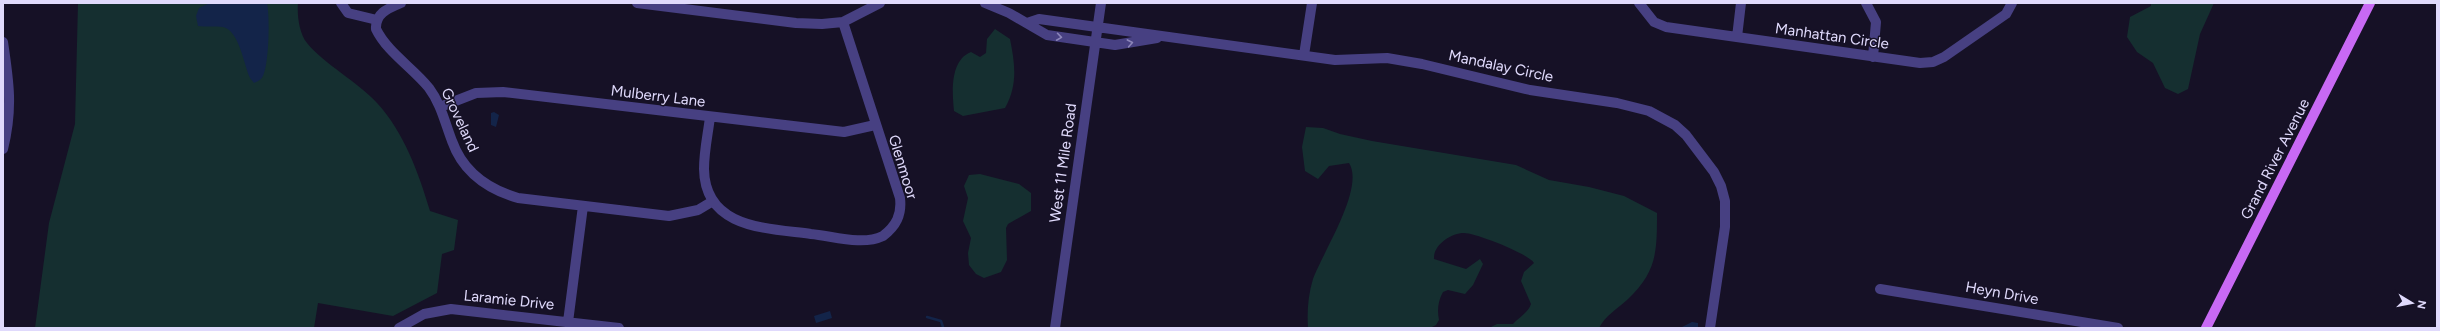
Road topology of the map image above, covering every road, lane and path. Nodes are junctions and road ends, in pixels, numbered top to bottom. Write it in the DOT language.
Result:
graph roads {
  1 [pos="341,3"];
  2 [pos="401,3"];
  3 [pos="637,3"];
  4 [pos="880,3"];
  5 [pos="985,3"];
  6 [pos="1100,3"];
  7 [pos="1312,3"];
  8 [pos="1638,3"];
  9 [pos="1741,3"];
  10 [pos="1866,3"];
  11 [pos="2012,3"];
  12 [pos="2370,3"];
  13 [pos="653,4"];
  14 [pos="388,5"];
  15 [pos="377,20"];
  16 [pos="843,22"];
  17 [pos="1027,23"];
  18 [pos="1097,27"];
  19 [pos="1166,36"];
  20 [pos="1737,37"];
  21 [pos="3,42"];
  22 [pos="1095,42"];
  23 [pos="1304,55"];
  24 [pos="1873,57"];
  25 [pos="7,89"];
  26 [pos="440,107"];
  27 [pos="710,117"];
  28 [pos="875,126"];
  29 [pos="3,149"];
  30 [pos="714,201"];
  31 [pos="583,206"];
  32 [pos="1880,289"];
  33 [pos="568,322"];
  34 [pos="399,328"];
  35 [pos="619,328"];
  36 [pos="1055,328"];
  37 [pos="1710,328"];
  38 [pos="2118,328"];
  39 [pos="2206,328"];
  1 -- 15 [label="street"];
  2 -- 14 [label="street"];
  3 -- 13 [label="street"];
  4 -- 16 [label="street"];
  5 -- 17 [label="street"];
  6 -- 18 [label="street, West 11 Mile Road"];
  7 -- 23 [label="street"];
  8 -- 20 [label="street, Manhattan Circle"];
  9 -- 20 [label="street"];
  10 -- 24 [label="street"];
  11 -- 24 [label="street, Manhattan Circle"];
  12 -- 39 [label="main road, Grand River Avenue"];
  13 -- 16 [label="street"];
  14 -- 15 [label="street"];
  15 -- 26 [label="street, Groveland"];
  16 -- 28 [label="street, Glenmoor"];
  17 -- 18 [label="street, Mandalay Circle"];
  17 -- 22 [label="street, one-way"];
  18 -- 19 [label="street, Mandalay Circle"];
  18 -- 22 [label="street, West 11 Mile Road"];
  22 -- 19 [label="street, one-way"];
  19 -- 23 [label="street, Mandalay Circle"];
  20 -- 24 [label="street, Manhattan Circle"];
  21 -- 25 [label="street"];
  22 -- 36 [label="street, West 11 Mile Road"];
  23 -- 37 [label="street, Mandalay Circle"];
  25 -- 29 [label="street"];
  26 -- 27 [label="street, Mulberry Lane"];
  26 -- 31 [label="street, Groveland"];
  27 -- 28 [label="street, Mulberry Lane"];
  27 -- 30 [label="street, Glenmoor"];
  28 -- 30 [label="street, Glenmoor"];
  30 -- 31 [label="street"];
  31 -- 33 [label="street"];
  32 -- 38 [label="street, Heyn Drive"];
  33 -- 34 [label="street, Laramie Drive"];
  33 -- 35 [label="street, Laramie Drive"];
}
